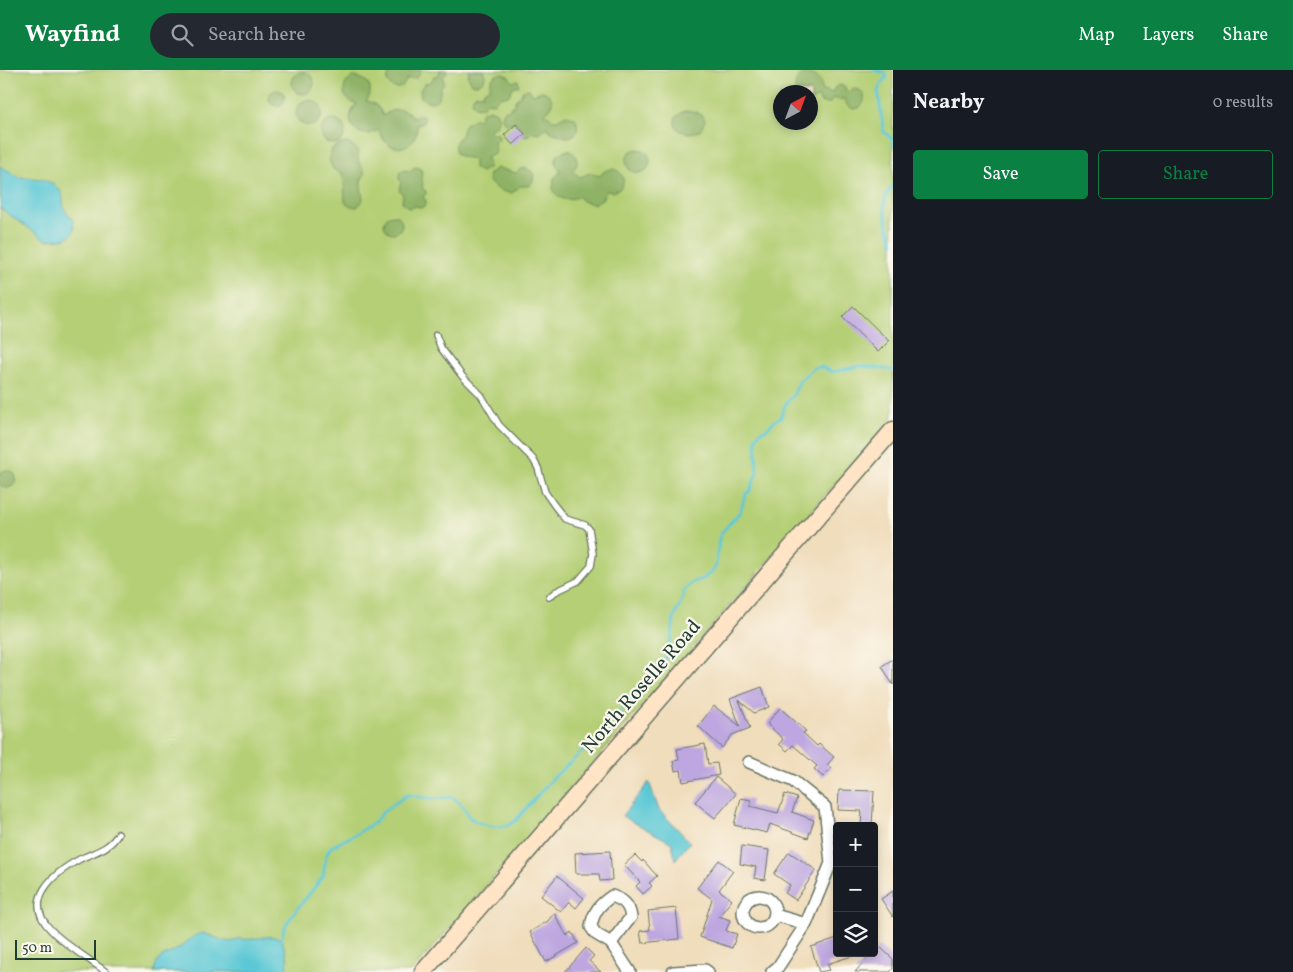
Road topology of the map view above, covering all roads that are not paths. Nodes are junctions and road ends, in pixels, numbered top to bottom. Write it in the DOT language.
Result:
graph roads {
  1 [pos="436,335"];
  2 [pos="893,430"];
  3 [pos="549,597"];
  4 [pos="749,762"];
  5 [pos="118,834"];
  6 [pos="833,857"];
  7 [pos="833,865"];
  8 [pos="775,915"];
  9 [pos="806,924"];
  10 [pos="611,943"];
  11 [pos="778,970"];
  12 [pos="106,972"];
  13 [pos="423,972"];
  14 [pos="630,972"];
  15 [pos="673,972"];
  16 [pos="708,972"];
  1 -- 3 [label="lane"];
  2 -- 13 [label="main road, North Roselle Road"];
  4 -- 6 [label="street"];
  5 -- 12 [label="lane"];
  7 -- 9 [label="street"];
  8 -- 9 [label="street"];
  9 -- 11 [label="street"];
  10 -- 14 [label="street"];
  15 -- 16 [label="street"];
}
